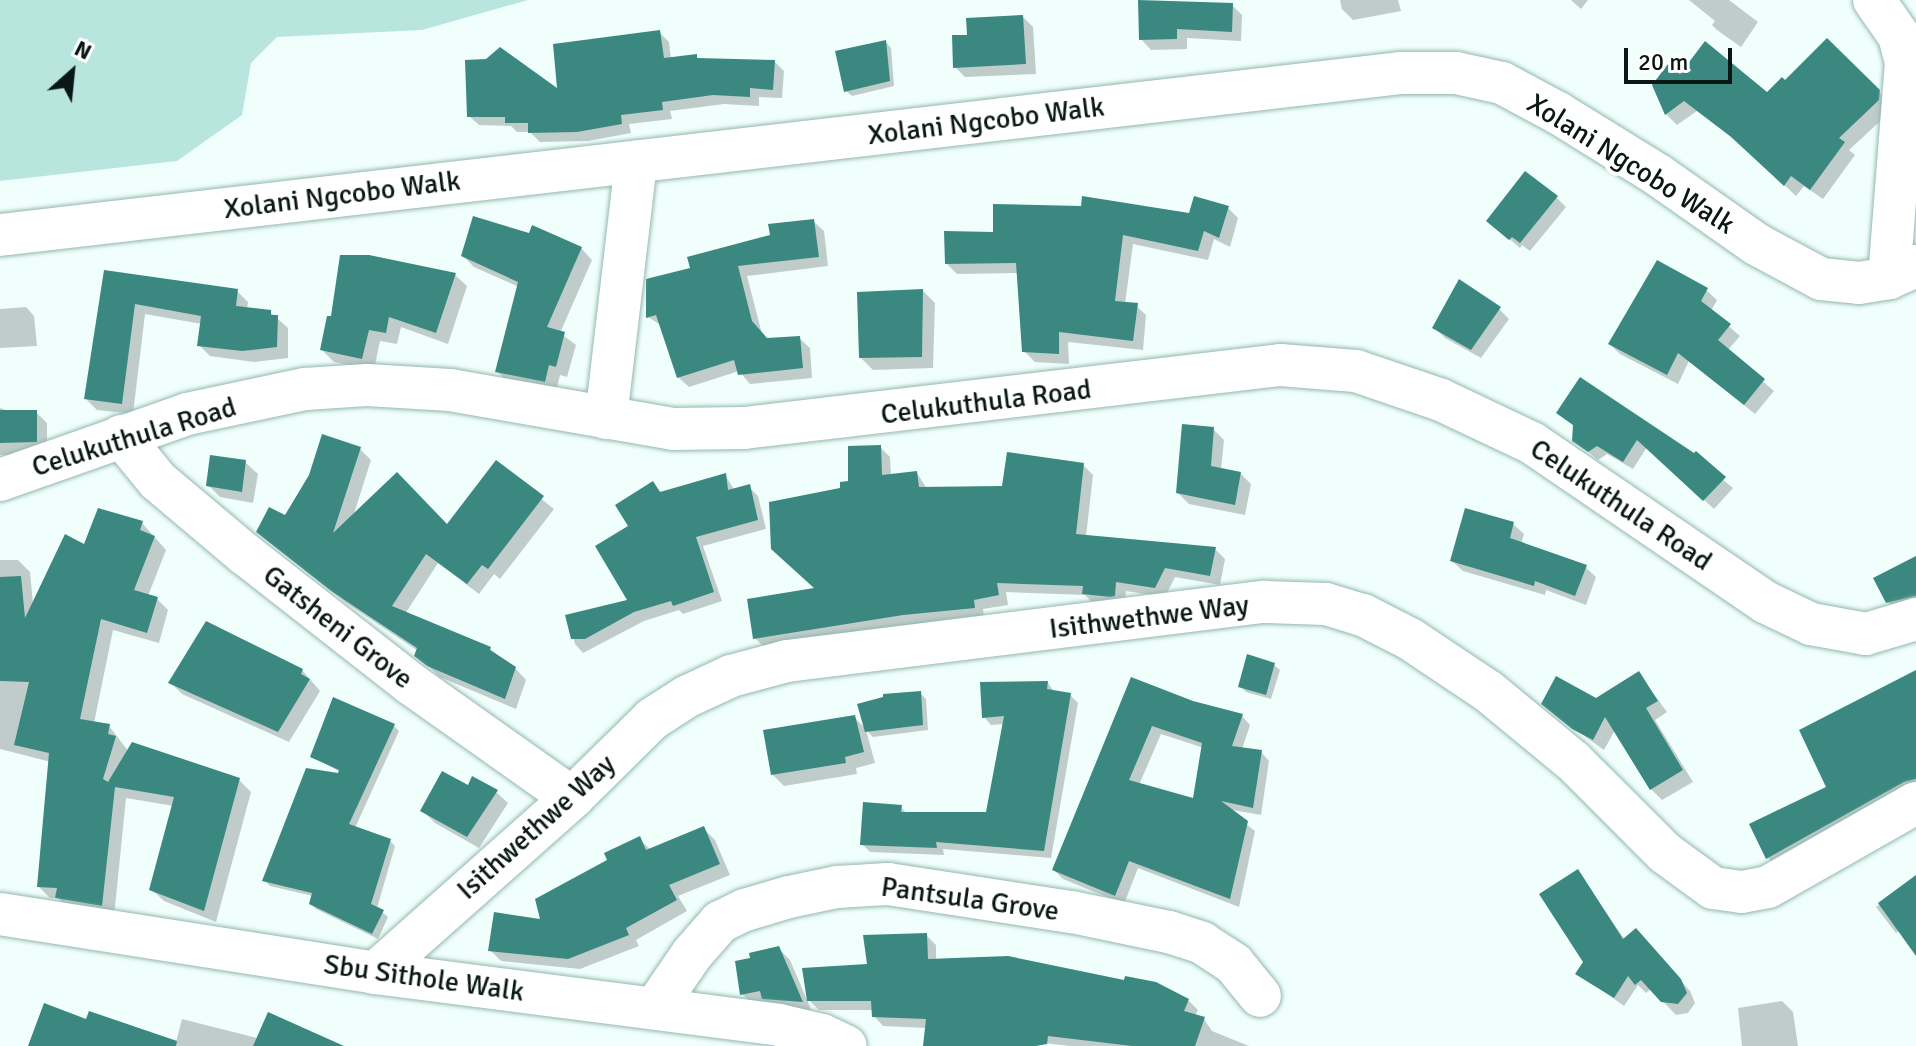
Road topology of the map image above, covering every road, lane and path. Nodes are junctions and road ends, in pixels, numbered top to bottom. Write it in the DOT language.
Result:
graph roads {
  1 [pos="1874,0"];
  2 [pos="636,162"];
  3 [pos="0,235"];
  4 [pos="1902,272"];
  5 [pos="606,418"];
  6 [pos="121,436"];
  7 [pos="0,480"];
  8 [pos="1916,619"];
  9 [pos="572,798"];
  10 [pos="1916,803"];
  11 [pos="0,914"];
  12 [pos="375,973"];
  13 [pos="1260,996"];
  14 [pos="655,1008"];
  15 [pos="846,1046"];
  1 -- 4 [label="street"];
  2 -- 3 [label="street, Xolani Ngcobo Walk"];
  2 -- 4 [label="street, Xolani Ngcobo Walk"];
  2 -- 5 [label="street"];
  5 -- 6 [label="street, Celukuthula Road"];
  5 -- 8 [label="street, Celukuthula Road"];
  6 -- 7 [label="street, Celukuthula Road"];
  6 -- 9 [label="street, Gatsheni Grove"];
  9 -- 10 [label="street, Isithwethwe Way"];
  9 -- 12 [label="street, Isithwethwe Way"];
  11 -- 12 [label="street, Sbu Sithole Walk"];
  12 -- 14 [label="street, Sbu Sithole Walk"];
  13 -- 14 [label="street, Pantsula Grove"];
  14 -- 15 [label="street, Sbu Sithole Walk"];
}
